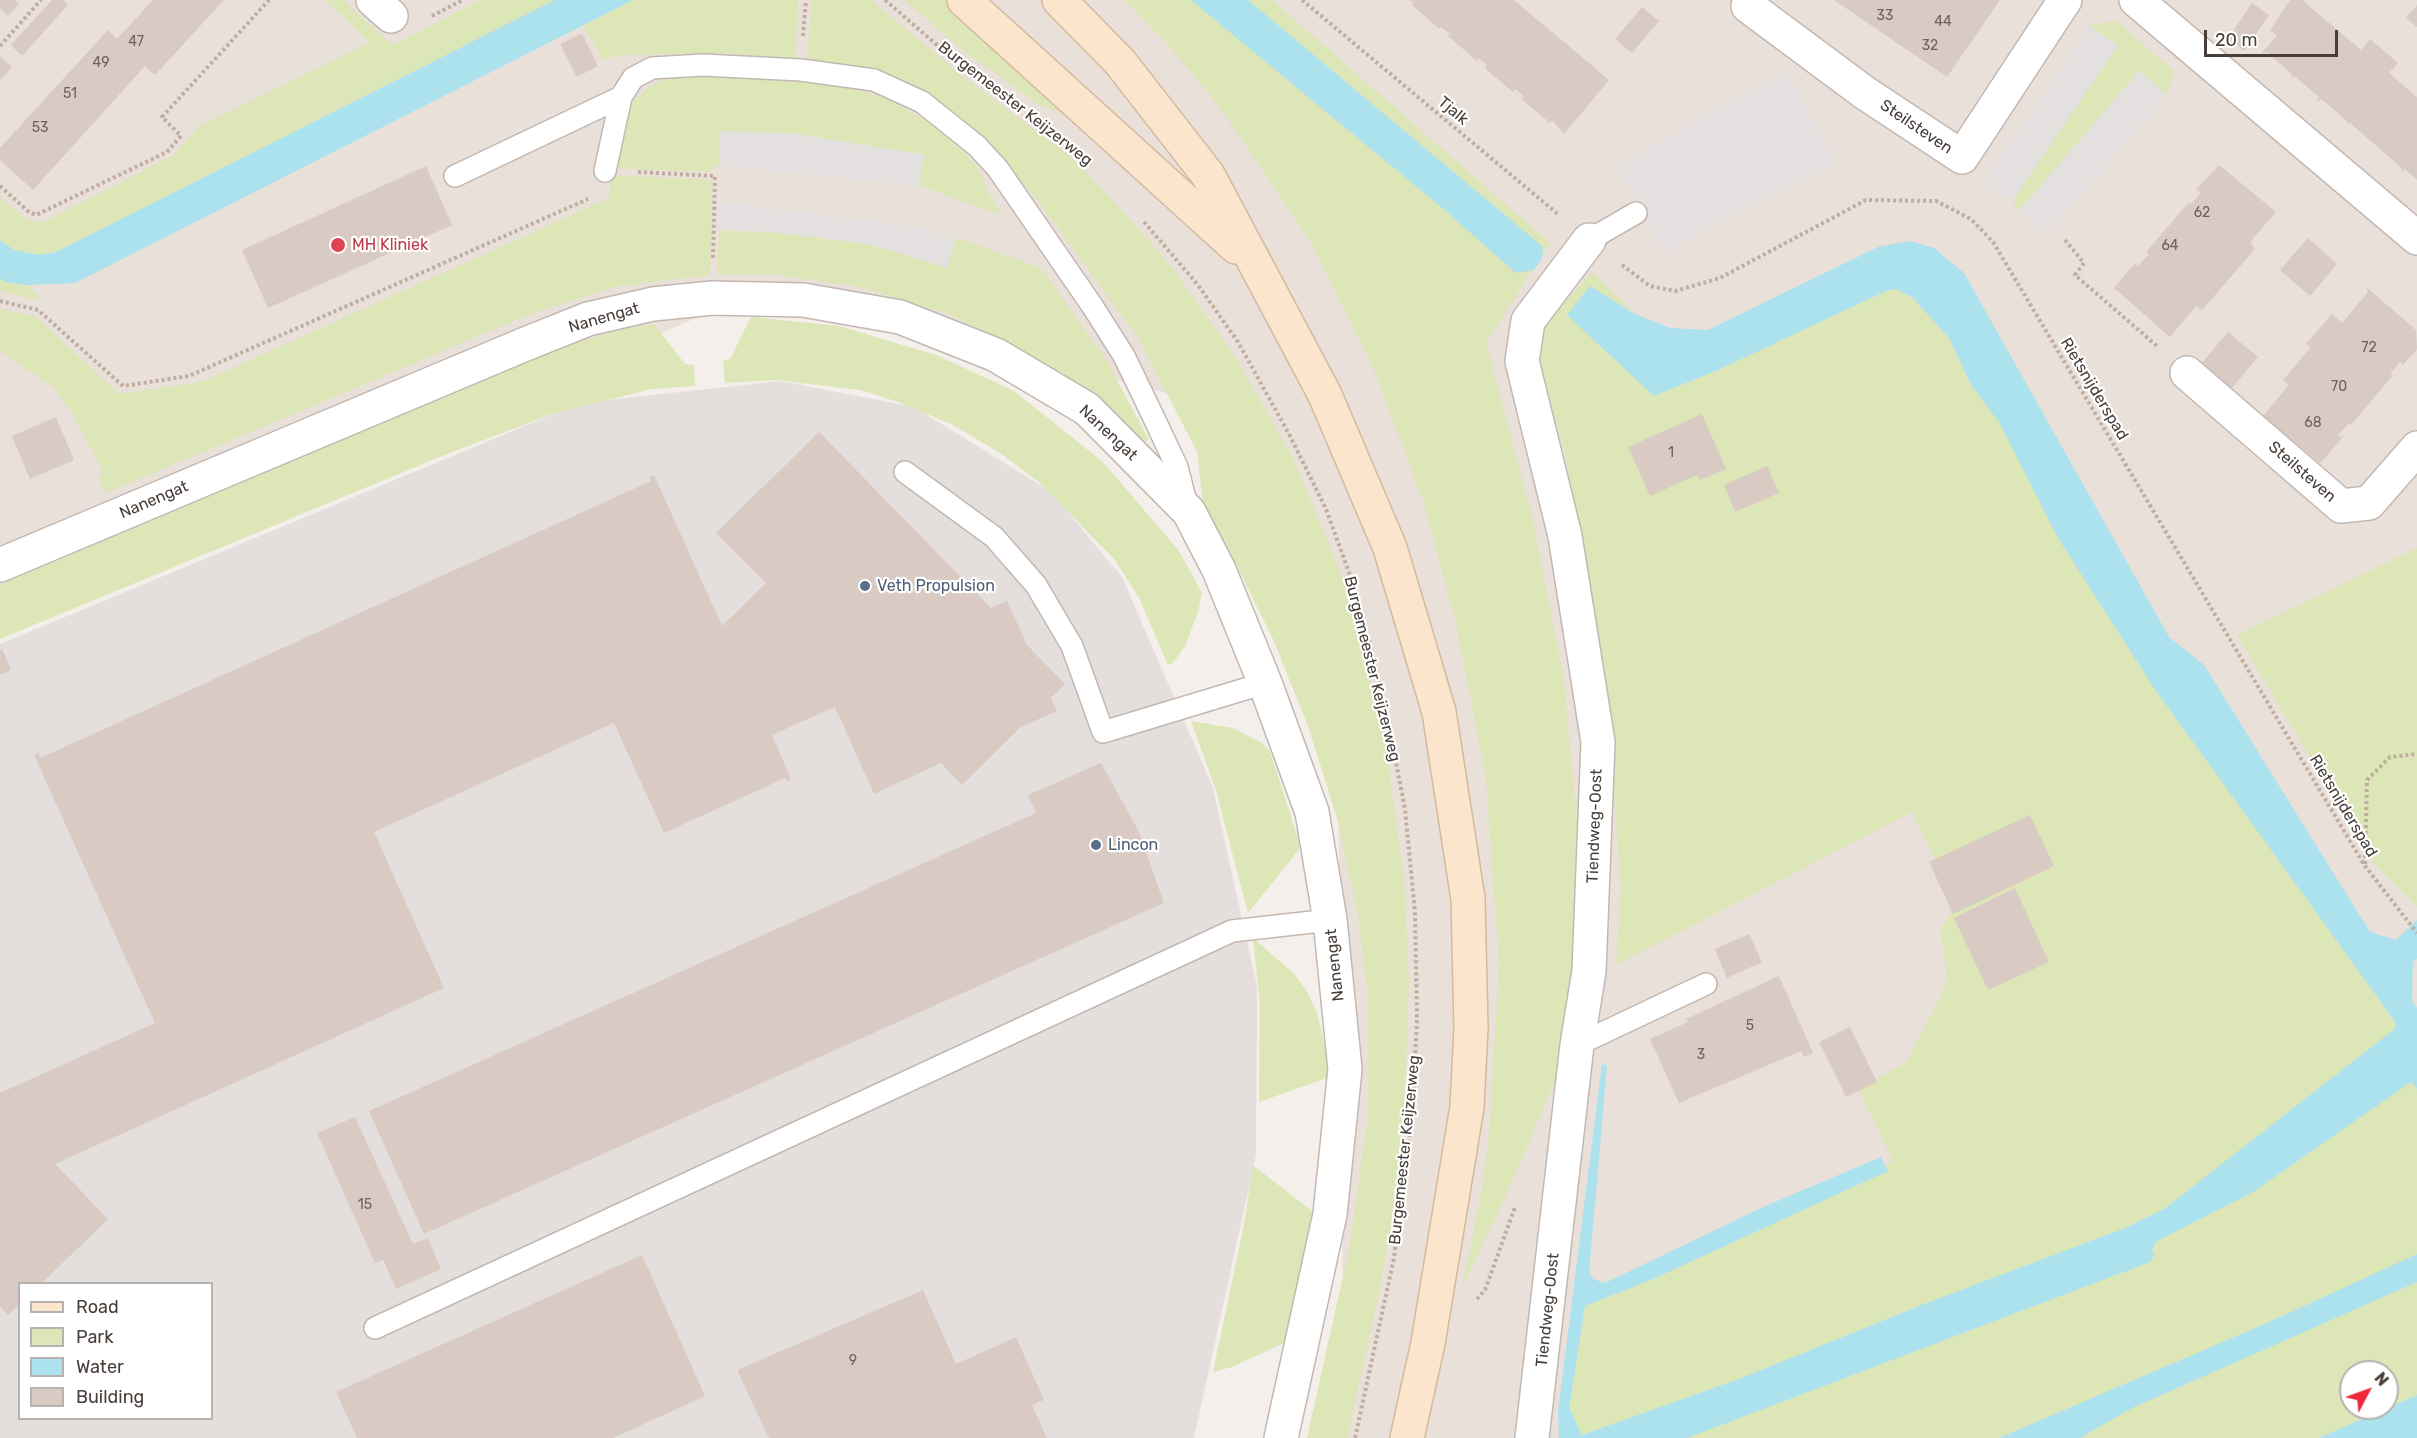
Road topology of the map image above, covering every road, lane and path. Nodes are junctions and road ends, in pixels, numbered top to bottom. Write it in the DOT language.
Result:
graph roads {
  1 [pos="41,0"];
  2 [pos="269,0"];
  3 [pos="885,0"];
  4 [pos="964,0"];
  5 [pos="1059,0"];
  6 [pos="1302,0"];
  7 [pos="2066,0"];
  8 [pos="2136,0"];
  9 [pos="1745,2"];
  10 [pos="0,46"];
  11 [pos="621,97"];
  12 [pos="1013,102"];
  13 [pos="605,171"];
  14 [pos="455,176"];
  15 [pos="0,186"];
  16 [pos="1636,213"];
  17 [pos="1141,218"];
  18 [pos="2417,238"];
  19 [pos="1589,240"];
  20 [pos="2066,240"];
  21 [pos="713,252"];
  22 [pos="1252,263"];
  23 [pos="0,301"];
  24 [pos="2187,373"];
  25 [pos="2417,448"];
  26 [pos="905,472"];
  27 [pos="1189,512"];
  28 [pos="0,565"];
  29 [pos="1265,682"];
  30 [pos="2417,754"];
  31 [pos="2365,866"];
  32 [pos="1330,920"];
  33 [pos="2417,933"];
  34 [pos="1706,984"];
  35 [pos="1577,1045"];
  36 [pos="1516,1206"];
  37 [pos="1473,1304"];
  38 [pos="375,1328"];
  39 [pos="1281,1438"];
  40 [pos="1355,1438"];
  41 [pos="1407,1438"];
  42 [pos="1532,1438"];
  1 -- 10 [label="path"];
  2 -- 15 [label="path"];
  3 -- 12 [label="path, Burgemeester Keijzerweg"];
  4 -- 22 [label="street"];
  5 -- 22 [label="street"];
  6 -- 19 [label="path, Tjalk"];
  7 -- 9 [label="street, Steilsteven"];
  8 -- 18 [label="street"];
  11 -- 13 [label="lane, Nanengat"];
  11 -- 14 [label="lane"];
  11 -- 27 [label="lane, Nanengat"];
  13 -- 21 [label="path"];
  13 -- 23 [label="path"];
  16 -- 19 [label="lane"];
  17 -- 40 [label="path, Burgemeester Keijzerweg"];
  19 -- 31 [label="path, Rietsnijderspad"];
  19 -- 35 [label="street, Tiendweg-Oost"];
  20 -- 24 [label="path"];
  22 -- 41 [label="street"];
  24 -- 25 [label="street, Steilsteven"];
  26 -- 29 [label="lane"];
  27 -- 28 [label="street, Nanengat"];
  27 -- 29 [label="street, Nanengat"];
  29 -- 32 [label="street, Nanengat"];
  30 -- 31 [label="path"];
  31 -- 33 [label="path, Rietsnijderspad"];
  32 -- 38 [label="lane"];
  32 -- 39 [label="street, Nanengat"];
  34 -- 35 [label="lane"];
  35 -- 42 [label="street, Tiendweg-Oost"];
  36 -- 37 [label="path"];
}
